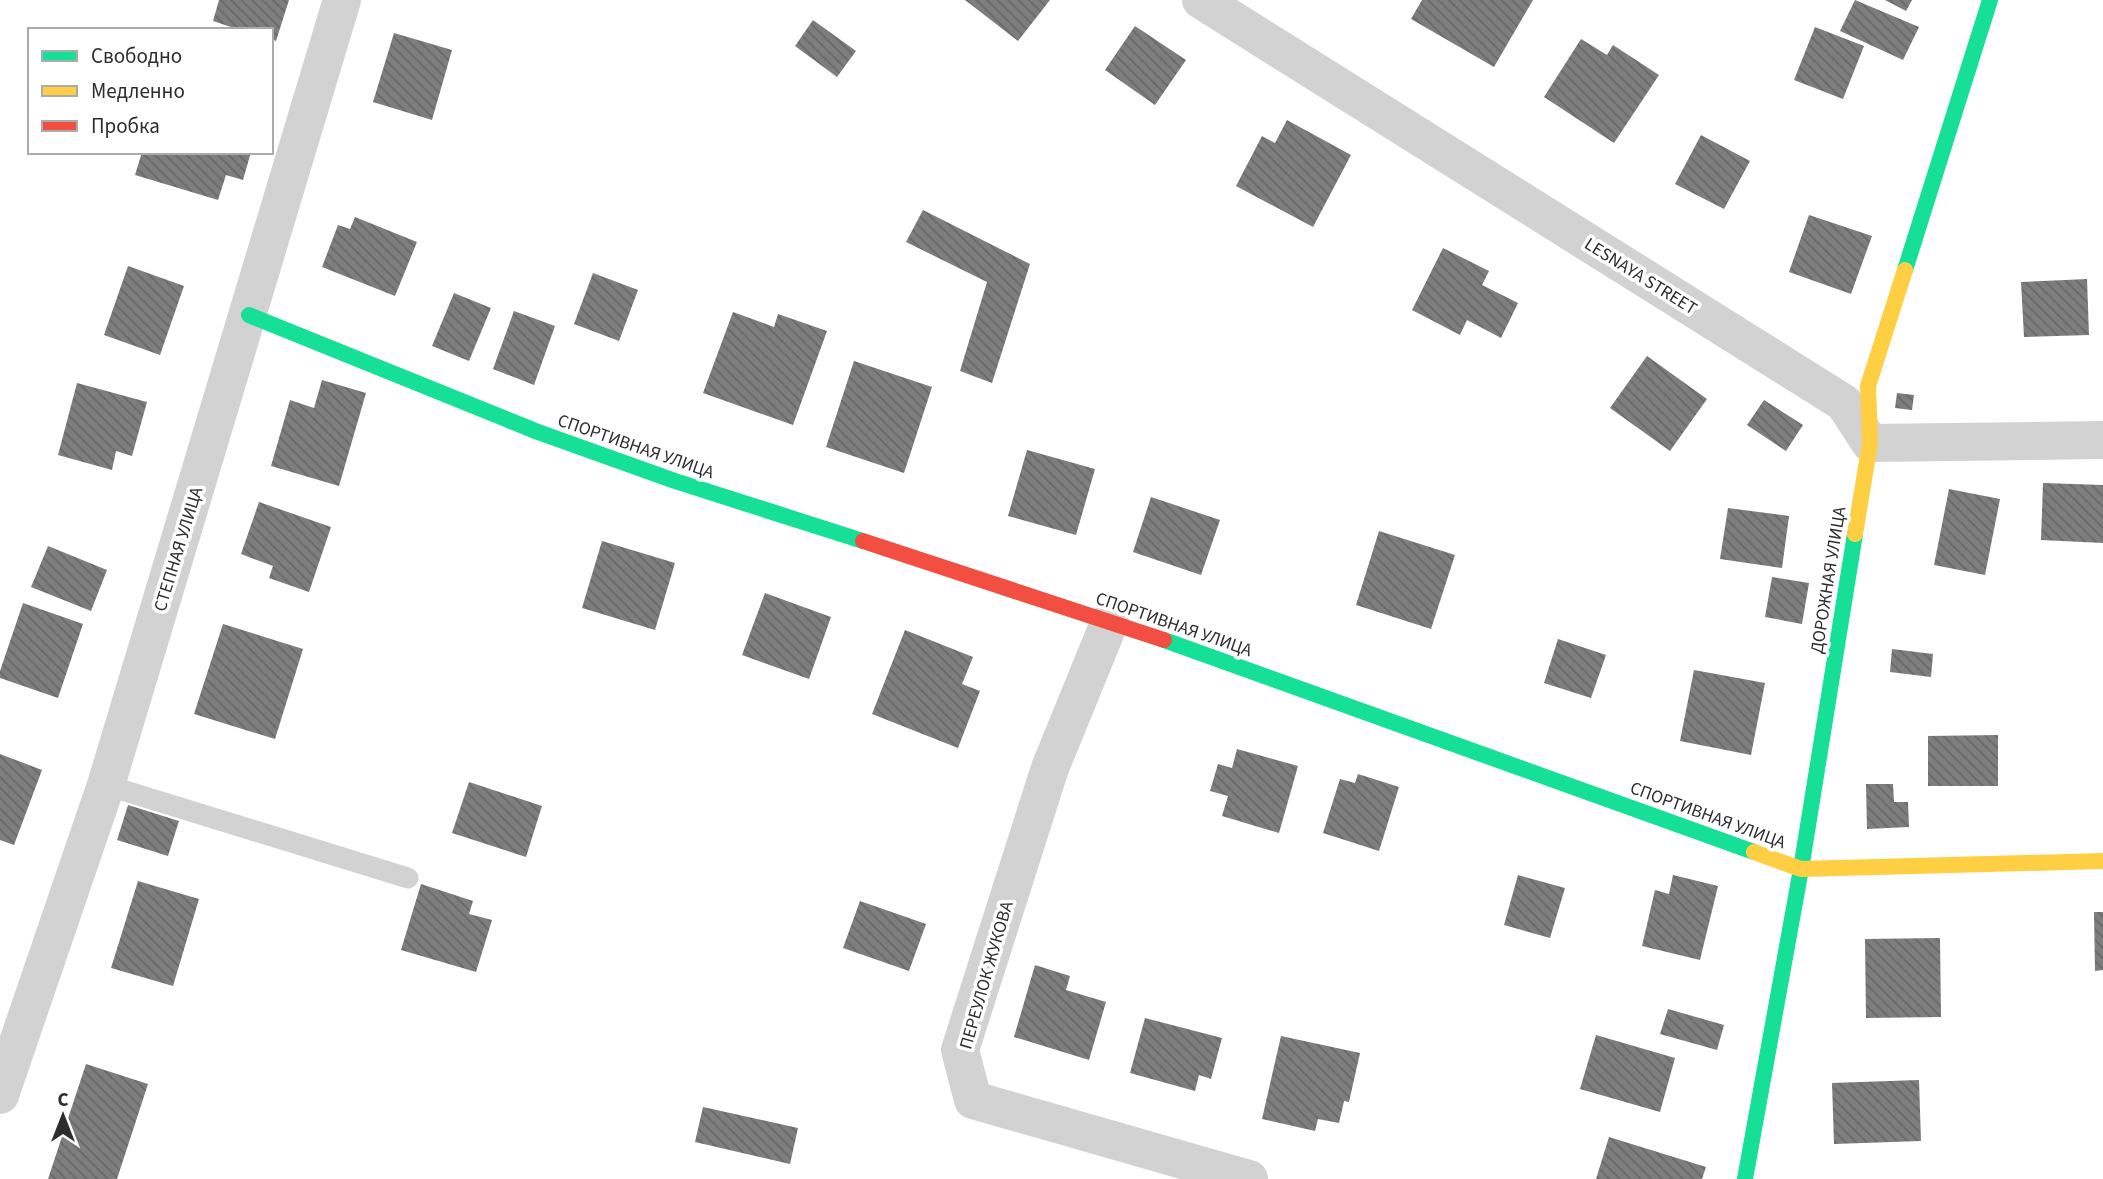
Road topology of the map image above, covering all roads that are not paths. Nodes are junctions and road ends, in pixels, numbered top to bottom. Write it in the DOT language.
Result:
graph roads {
  1 [pos="342,0"];
  2 [pos="1201,0"];
  3 [pos="1990,0"];
  4 [pos="249,315"];
  5 [pos="2103,440"];
  6 [pos="1870,443"];
  7 [pos="1110,621"];
  8 [pos="106,785"];
  9 [pos="2103,861"];
  10 [pos="1801,869"];
  11 [pos="408,878"];
  12 [pos="0,1095"];
  13 [pos="1249,1179"];
  14 [pos="1745,1179"];
  1 -- 4 [label="street, СТЕПНАЯ УЛИЦА"];
  2 -- 6 [label="street, LESNAYA STREET"];
  3 -- 6 [label="street, ДОРОЖНАЯ УЛИЦА"];
  4 -- 7 [label="street, СПОРТИВНАЯ УЛИЦА"];
  4 -- 8 [label="street, СТЕПНАЯ УЛИЦА"];
  5 -- 6 [label="street"];
  6 -- 10 [label="street, ДОРОЖНАЯ УЛИЦА"];
  7 -- 10 [label="street, СПОРТИВНАЯ УЛИЦА"];
  7 -- 13 [label="street, ПЕРЕУЛОК ЖУКОВА"];
  8 -- 11 [label="lane"];
  8 -- 12 [label="street, СТЕПНАЯ УЛИЦА"];
  9 -- 10 [label="street, СПОРТИВНАЯ УЛИЦА"];
  10 -- 14 [label="street, ДОРОЖНАЯ УЛИЦА"];
}
